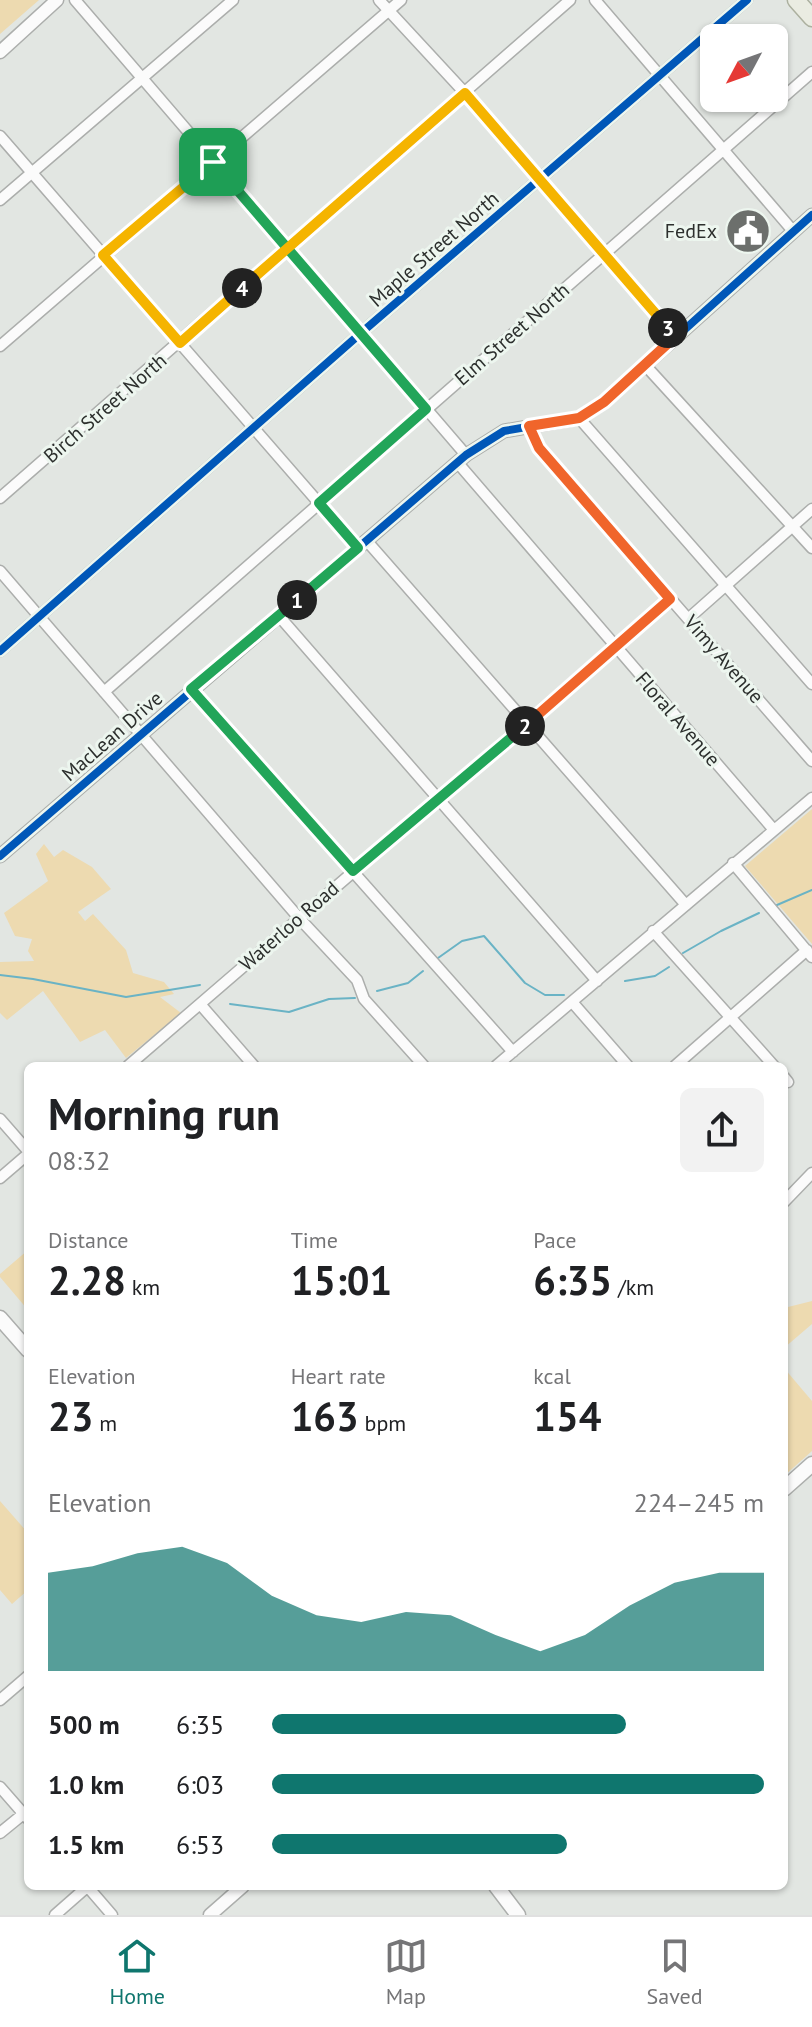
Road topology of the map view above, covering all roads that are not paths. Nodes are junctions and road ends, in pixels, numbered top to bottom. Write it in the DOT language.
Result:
graph roads {
  1 [pos="57,0"];
  2 [pos="75,0"];
  3 [pos="233,0"];
  4 [pos="379,0"];
  5 [pos="401,0"];
  6 [pos="570,0"];
  7 [pos="595,0"];
  8 [pos="747,0"];
  9 [pos="796,0"];
  10 [pos="389,11"];
  11 [pos="812,18"];
  12 [pos="0,52"];
  13 [pos="812,72"];
  14 [pos="660,75"];
  15 [pos="141,79"];
  16 [pos="465,93"];
  17 [pos="0,136"];
  18 [pos="724,149"];
  19 [pos="213,162"];
  20 [pos="31,172"];
  21 [pos="539,179"];
  22 [pos="0,200"];
  23 [pos="812,215"];
  24 [pos="793,231"];
  25 [pos="288,248"];
  26 [pos="604,254"];
  27 [pos="103,255"];
  28 [pos="361,333"];
  29 [pos="676,336"];
  30 [pos="180,343"];
  31 [pos="0,346"];
  32 [pos="645,365"];
  33 [pos="426,409"];
  34 [pos="579,418"];
  35 [pos="529,426"];
  36 [pos="254,428"];
  37 [pos="461,458"];
  38 [pos="0,498"];
  39 [pos="319,503"];
  40 [pos="812,509"];
  41 [pos="792,525"];
  42 [pos="362,544"];
  43 [pos="812,548"];
  44 [pos="0,571"];
  45 [pos="726,587"];
  46 [pos="670,599"];
  47 [pos="279,616"];
  48 [pos="39,617"];
  49 [pos="689,618"];
  50 [pos="616,647"];
  51 [pos="0,651"];
  52 [pos="812,684"];
  53 [pos="191,689"];
  54 [pos="104,692"];
  55 [pos="526,725"];
  56 [pos="140,733"];
  57 [pos="812,761"];
  58 [pos="439,798"];
  59 [pos="812,798"];
  60 [pos="774,830"];
  61 [pos="0,856"];
  62 [pos="733,863"];
  63 [pos="353,871"];
  64 [pos="686,905"];
  65 [pos="299,918"];
  66 [pos="653,931"];
  67 [pos="810,954"];
  68 [pos="597,981"];
  69 [pos="573,1003"];
  70 [pos="200,1004"];
  71 [pos="732,1016"];
  72 [pos="513,1052"];
  73 [pos="133,1062"];
  74 [pos="251,1062"];
  75 [pos="420,1062"];
  76 [pos="501,1062"];
  77 [pos="625,1062"];
  78 [pos="680,1062"];
  79 [pos="771,1062"];
  80 [pos="0,1119"];
  81 [pos="24,1147"];
  82 [pos="24,1156"];
  83 [pos="812,1173"];
  84 [pos="0,1178"];
  85 [pos="788,1198"];
  86 [pos="0,1318"];
  87 [pos="24,1345"];
  88 [pos="812,1464"];
  89 [pos="788,1485"];
  90 [pos="24,1679"];
  91 [pos="0,1700"];
  92 [pos="0,1787"];
  93 [pos="24,1812"];
  94 [pos="24,1815"];
  95 [pos="0,1833"];
  96 [pos="83,1890"];
  97 [pos="90,1890"];
  98 [pos="238,1890"];
  99 [pos="499,1890"];
  100 [pos="55,1915"];
  101 [pos="112,1915"];
  102 [pos="210,1915"];
  103 [pos="518,1915"];
  1 -- 12 [label="street"];
  2 -- 15 [label="street, Floral Avenue"];
  3 -- 15 [label="street"];
  4 -- 10 [label="street"];
  5 -- 10 [label="street"];
  6 -- 16 [label="street, Birch Street North"];
  7 -- 14 [label="street"];
  8 -- 14 [label="street, Maple Street North"];
  9 -- 11 [label="main road"];
  10 -- 16 [label="street"];
  10 -- 19 [label="street"];
  13 -- 18 [label="street, Elm Street North"];
  14 -- 18 [label="street"];
  14 -- 21 [label="street, Maple Street North"];
  15 -- 19 [label="street, Floral Avenue"];
  15 -- 20 [label="street"];
  16 -- 21 [label="street"];
  16 -- 25 [label="street, Birch Street North"];
  17 -- 20 [label="street"];
  18 -- 24 [label="street"];
  18 -- 26 [label="street, Elm Street North"];
  19 -- 25 [label="street, Floral Avenue"];
  19 -- 27 [label="street"];
  20 -- 22 [label="street"];
  20 -- 27 [label="street"];
  21 -- 26 [label="street"];
  21 -- 28 [label="street, Maple Street North"];
  23 -- 24 [label="street"];
  24 -- 29 [label="street"];
  25 -- 28 [label="street, Floral Avenue"];
  25 -- 30 [label="street, Birch Street North"];
  26 -- 29 [label="street"];
  26 -- 33 [label="street, Elm Street North"];
  27 -- 30 [label="street"];
  27 -- 31 [label="street"];
  28 -- 33 [label="street, Floral Avenue"];
  28 -- 36 [label="street, Maple Street North"];
  29 -- 32 [label="street"];
  30 -- 36 [label="street"];
  30 -- 38 [label="street, Birch Street North"];
  32 -- 34 [label="street"];
  32 -- 41 [label="street"];
  33 -- 37 [label="street, Floral Avenue"];
  33 -- 39 [label="street, Elm Street North"];
  34 -- 35 [label="street"];
  34 -- 45 [label="street"];
  35 -- 37 [label="street"];
  35 -- 46 [label="street, Vimy Avenue"];
  36 -- 39 [label="street"];
  36 -- 48 [label="street, Maple Street North"];
  37 -- 42 [label="street, MacLean Drive"];
  37 -- 50 [label="street, Floral Avenue"];
  39 -- 42 [label="street"];
  39 -- 54 [label="street, Elm Street North"];
  40 -- 41 [label="street"];
  41 -- 43 [label="street"];
  41 -- 45 [label="street"];
  42 -- 47 [label="street, MacLean Drive"];
  42 -- 55 [label="street"];
  44 -- 48 [label="street"];
  45 -- 49 [label="street"];
  45 -- 52 [label="street"];
  46 -- 49 [label="street, Vimy Avenue"];
  46 -- 50 [label="street, Waterloo Road"];
  47 -- 53 [label="street, MacLean Drive"];
  47 -- 58 [label="street"];
  48 -- 51 [label="street, Maple Street North"];
  48 -- 54 [label="street"];
  49 -- 57 [label="street, Vimy Avenue"];
  50 -- 55 [label="street, Waterloo Road"];
  50 -- 60 [label="street, Floral Avenue"];
  53 -- 56 [label="street, MacLean Drive"];
  53 -- 63 [label="street"];
  54 -- 56 [label="street"];
  55 -- 58 [label="street, Waterloo Road"];
  55 -- 64 [label="street"];
  56 -- 61 [label="street, MacLean Drive"];
  56 -- 65 [label="street"];
  58 -- 63 [label="street, Waterloo Road"];
  58 -- 68 [label="street"];
  59 -- 60 [label="street"];
  60 -- 62 [label="street"];
  62 -- 64 [label="street"];
  62 -- 67 [label="street"];
  63 -- 65 [label="street, Waterloo Road"];
  63 -- 72 [label="street"];
  64 -- 66 [label="street"];
  65 -- 70 [label="street, Waterloo Road"];
  65 -- 75 [label="street"];
  66 -- 68 [label="street"];
  66 -- 71 [label="street"];
  67 -- 71 [label="street"];
  68 -- 69 [label="street"];
  69 -- 72 [label="street"];
  69 -- 77 [label="street"];
  70 -- 73 [label="street, Waterloo Road"];
  70 -- 74 [label="street"];
  71 -- 78 [label="street"];
  71 -- 79 [label="street"];
  72 -- 76 [label="street"];
  80 -- 81 [label="street"];
  82 -- 84 [label="street"];
  83 -- 85 [label="street"];
  86 -- 87 [label="main road"];
  88 -- 89 [label="main road"];
  90 -- 91 [label="street"];
  92 -- 93 [label="street"];
  94 -- 95 [label="street"];
  96 -- 100 [label="street"];
  97 -- 101 [label="street"];
  98 -- 102 [label="street"];
  99 -- 103 [label="main road"];
}
